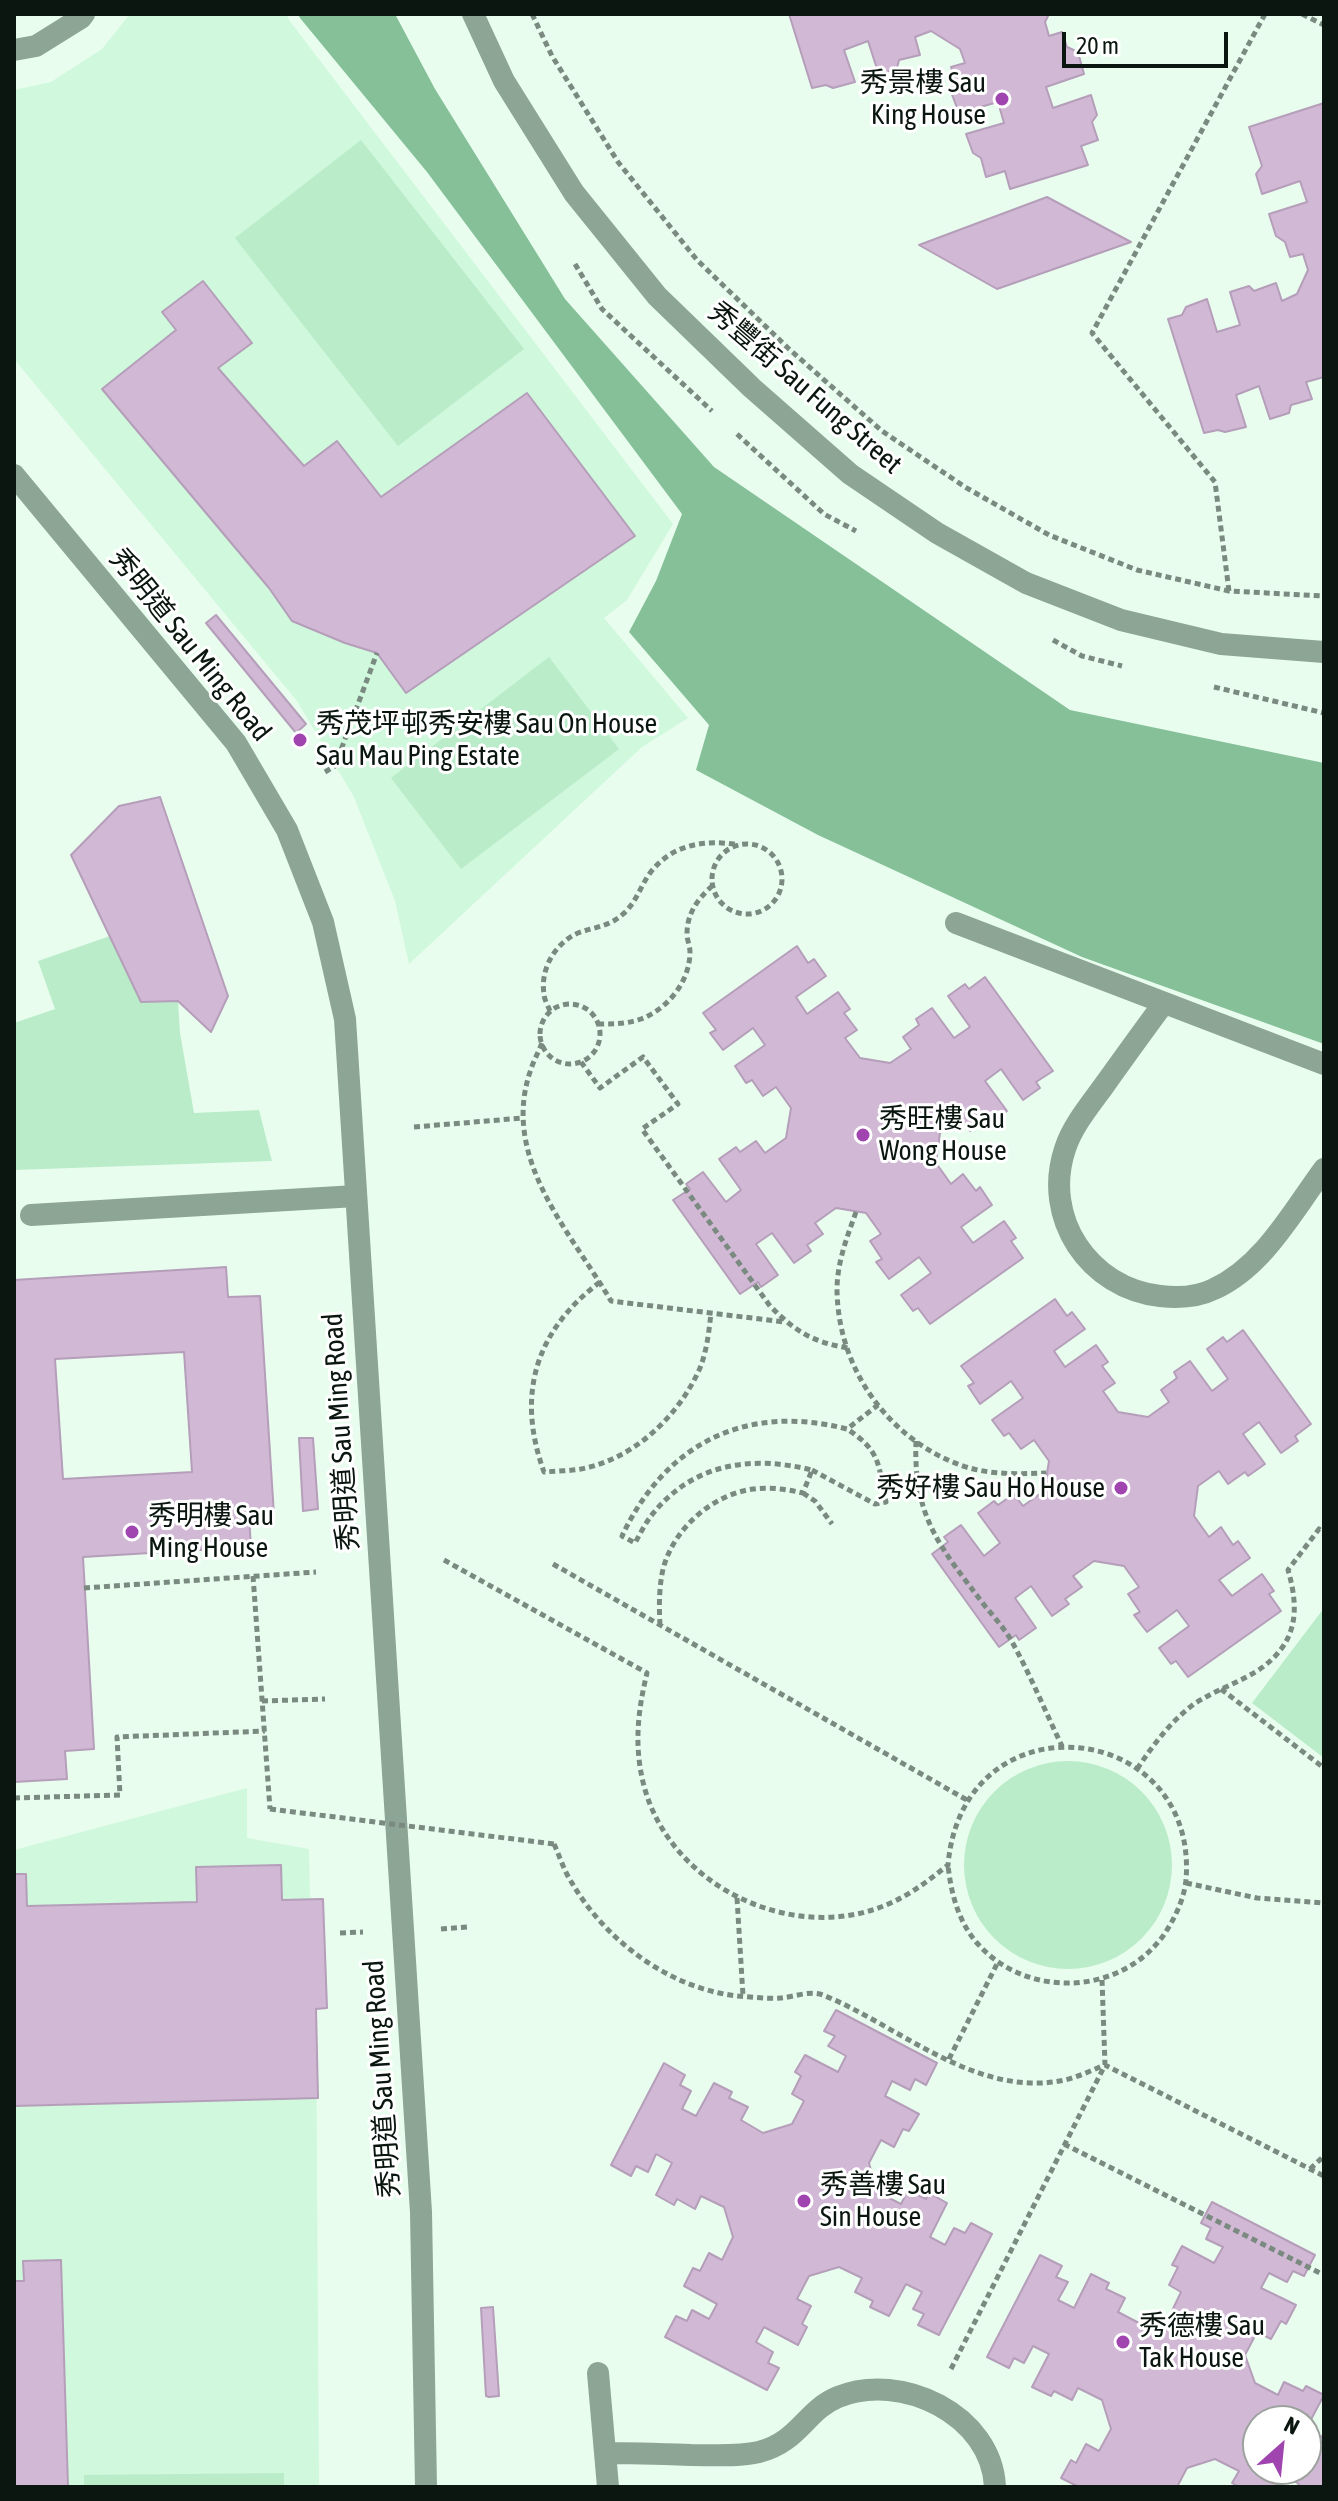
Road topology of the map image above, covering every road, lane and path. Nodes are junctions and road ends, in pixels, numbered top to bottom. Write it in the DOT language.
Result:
graph roads {
  1 [pos="84,14"];
  2 [pos="473,14"];
  3 [pos="532,14"];
  4 [pos="1265,14"];
  5 [pos="1302,14"];
  6 [pos="1324,25"];
  7 [pos="14,50"];
  8 [pos="14,475"];
  9 [pos="1229,591"];
  10 [pos="1324,596"];
  11 [pos="1324,652"];
  12 [pos="377,653"];
  13 [pos="325,772"];
  14 [pos="739,845"];
  15 [pos="712,886"];
  16 [pos="956,923"];
  17 [pos="1164,1003"];
  18 [pos="550,1011"];
  19 [pos="598,1024"];
  20 [pos="542,1043"];
  21 [pos="581,1062"];
  22 [pos="1324,1064"];
  23 [pos="523,1118"];
  24 [pos="414,1127"];
  25 [pos="1324,1169"];
  26 [pos="356,1196"];
  27 [pos="856,1212"];
  28 [pos="31,1215"];
  29 [pos="600,1282"];
  30 [pos="711,1313"];
  31 [pos="785,1322"];
  32 [pos="848,1348"];
  33 [pos="878,1405"];
  34 [pos="847,1429"];
  35 [pos="916,1441"];
  36 [pos="812,1470"];
  37 [pos="1046,1473"];
  38 [pos="803,1493"];
  39 [pos="832,1524"];
  40 [pos="1324,1533"];
  41 [pos="444,1560"];
  42 [pos="553,1564"];
  43 [pos="316,1572"];
  44 [pos="253,1576"];
  45 [pos="84,1588"];
  46 [pos="660,1625"];
  47 [pos="1221,1689"];
  48 [pos="325,1699"];
  49 [pos="262,1701"];
  50 [pos="265,1731"];
  51 [pos="1062,1746"];
  52 [pos="1324,1768"];
  53 [pos="1137,1769"];
  54 [pos="14,1798"];
  55 [pos="967,1800"];
  56 [pos="948,1865"];
  57 [pos="1186,1883"];
  58 [pos="737,1898"];
  59 [pos="1324,1903"];
  60 [pos="467,1927"];
  61 [pos="453,1928"];
  62 [pos="340,1933"];
  63 [pos="353,1933"];
  64 [pos="998,1962"];
  65 [pos="1102,1979"];
  66 [pos="743,1996"];
  67 [pos="949,2059"];
  68 [pos="1105,2065"];
  69 [pos="1064,2144"];
  70 [pos="1324,2156"];
  71 [pos="1310,2169"];
  72 [pos="1324,2176"];
  73 [pos="1324,2275"];
  74 [pos="598,2373"];
  75 [pos="933,2403"];
  76 [pos="605,2453"];
  77 [pos="426,2487"];
  78 [pos="608,2487"];
  79 [pos="995,2487"];
  1 -- 7 [label="street"];
  2 -- 11 [label="street, 秀豐街 Sau Fung Street"];
  3 -- 9 [label="path"];
  4 -- 9 [label="path"];
  5 -- 6 [label="path"];
  8 -- 26 [label="street, 秀明道 Sau Ming Road"];
  9 -- 10 [label="path"];
  12 -- 13 [label="path"];
  14 -- 15 [label="path"];
  14 -- 15 [label="path"];
  14 -- 18 [label="path"];
  15 -- 19 [label="path"];
  16 -- 17 [label="street"];
  17 -- 22 [label="street"];
  17 -- 25 [label="street"];
  18 -- 19 [label="path"];
  18 -- 20 [label="path"];
  19 -- 21 [label="path"];
  20 -- 21 [label="path"];
  20 -- 23 [label="path"];
  21 -- 31 [label="path"];
  23 -- 24 [label="path"];
  23 -- 29 [label="path"];
  26 -- 28 [label="street"];
  26 -- 77 [label="street, 秀明道 Sau Ming Road"];
  27 -- 32 [label="path"];
  29 -- 30 [label="path"];
  29 -- 30 [label="path"];
  30 -- 31 [label="path"];
  31 -- 32 [label="path"];
  32 -- 33 [label="path"];
  33 -- 34 [label="path"];
  33 -- 35 [label="path"];
  34 -- 36 [label="path"];
  34 -- 36 [label="path"];
  35 -- 37 [label="path"];
  35 -- 51 [label="path"];
  36 -- 38 [label="path"];
  38 -- 39 [label="path"];
  38 -- 46 [label="path"];
  40 -- 47 [label="path"];
  41 -- 58 [label="path"];
  42 -- 46 [label="path"];
  43 -- 44 [label="path"];
  44 -- 45 [label="path"];
  44 -- 49 [label="path"];
  46 -- 55 [label="path"];
  47 -- 52 [label="path"];
  47 -- 53 [label="path"];
  48 -- 49 [label="path"];
  49 -- 50 [label="path"];
  50 -- 54 [label="path"];
  50 -- 66 [label="path, bridge"];
  51 -- 53 [label="path"];
  51 -- 55 [label="path"];
  53 -- 57 [label="path"];
  55 -- 56 [label="path"];
  56 -- 58 [label="path"];
  56 -- 64 [label="path"];
  57 -- 59 [label="path"];
  57 -- 65 [label="path"];
  58 -- 66 [label="path"];
  60 -- 61 [label="path"];
  62 -- 63 [label="path"];
  64 -- 65 [label="path"];
  64 -- 67 [label="path"];
  65 -- 68 [label="path"];
  66 -- 67 [label="path"];
  67 -- 68 [label="path"];
  68 -- 69 [label="path"];
  68 -- 71 [label="path"];
  69 -- 73 [label="path"];
  69 -- 75 [label="path"];
  70 -- 71 [label="path"];
  71 -- 72 [label="path"];
  74 -- 76 [label="street"];
  75 -- 76 [label="street"];
  75 -- 79 [label="street"];
  76 -- 78 [label="street"];
}
